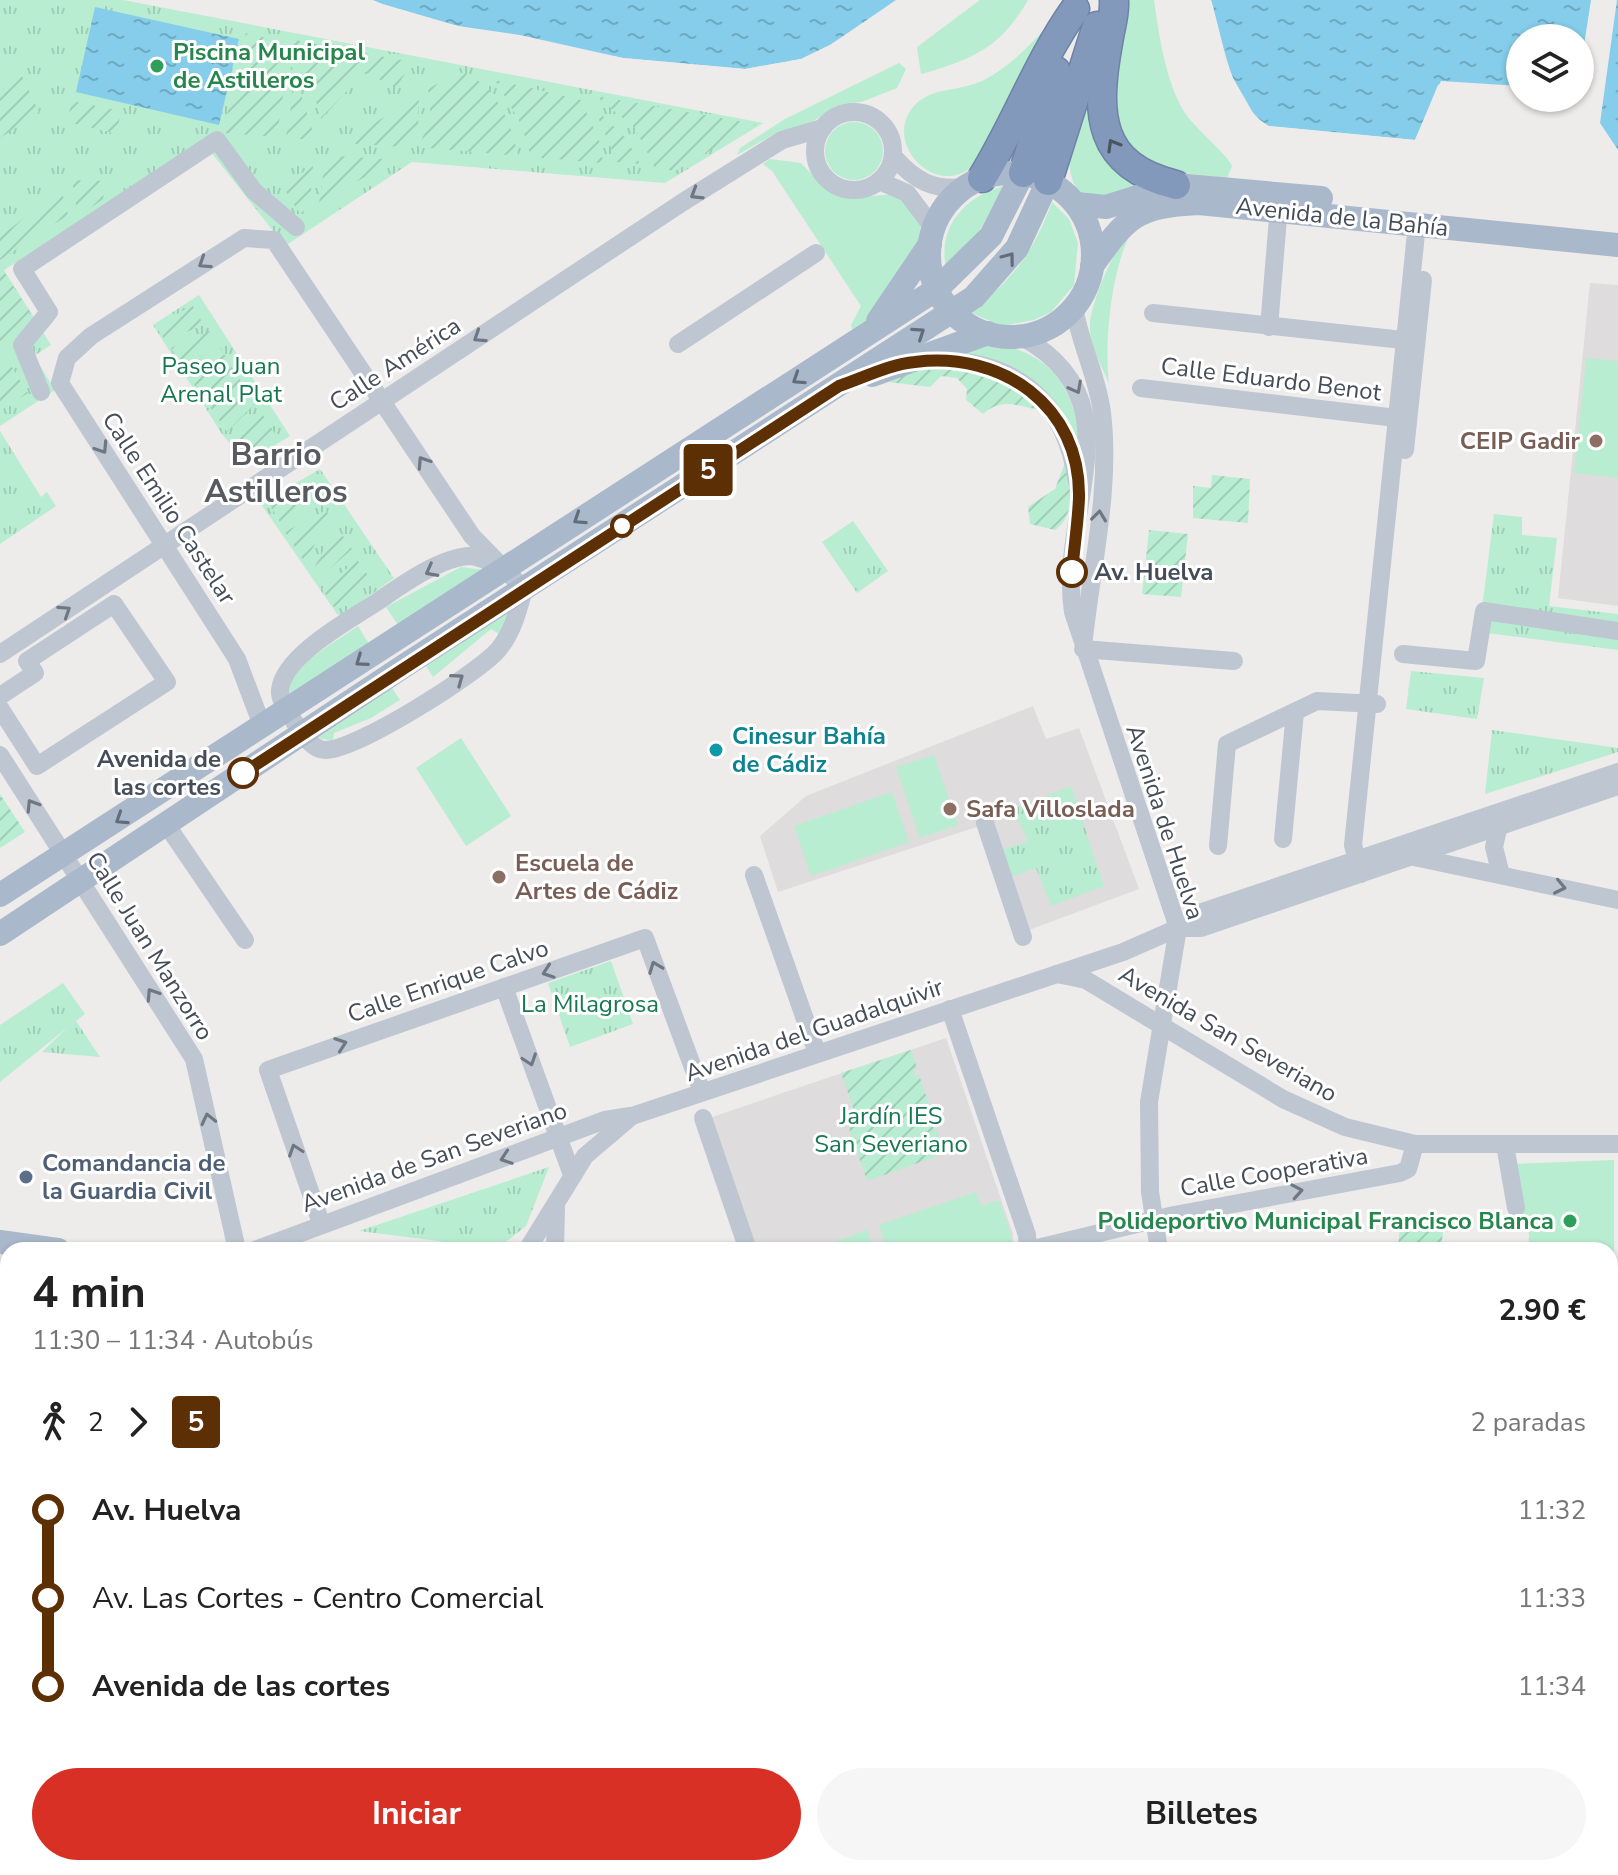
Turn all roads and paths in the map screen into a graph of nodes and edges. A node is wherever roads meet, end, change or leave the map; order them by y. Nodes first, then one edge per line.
1 (1105, 0) edge
2 (1114, 0) edge
3 (1076, 4) edge
4 (823, 128) junction
5 (893, 156) junction
6 (879, 181) junction
7 (974, 182) junction
8 (1053, 183) junction
9 (1176, 185) junction
10 (1278, 218) dead end
11 (1423, 225) junction
12 (296, 227) dead end
13 (1618, 229) edge
14 (932, 236) junction
15 (1618, 245) edge
16 (816, 253) dead end
17 (1092, 266) junction
18 (937, 289) junction
19 (1074, 307) junction
20 (952, 312) junction
21 (1153, 313) dead end
22 (1269, 327) junction
23 (988, 333) junction
24 (864, 336) junction
25 (1020, 336) junction
26 (1403, 340) junction
27 (678, 344) dead end
28 (911, 362) junction
29 (839, 386) junction
30 (1141, 388) dead end
31 (41, 392) dead end
32 (383, 401) junction
33 (1401, 419) junction
34 (1079, 496) junction
35 (164, 545) junction
36 (504, 568) junction
37 (524, 589) junction
38 (1618, 631) edge
39 (1083, 649) junction
40 (0, 654) edge
41 (1403, 654) dead end
42 (1234, 661) dead end
43 (0, 696) edge
44 (1373, 703) junction
45 (0, 708) edge
46 (1295, 712) junction
47 (277, 719) junction
48 (310, 741) junction
49 (0, 755) edge
50 (1618, 772) edge
51 (1618, 786) edge
52 (1500, 819) junction
53 (985, 823) dead end
54 (166, 824) junction
55 (1283, 839) dead end
56 (1218, 846) dead end
57 (64, 855) junction
58 (1412, 856) junction
59 (1359, 868) junction
60 (754, 875) dead end
61 (1501, 875) junction
62 (80, 881) junction
63 (0, 895) edge
64 (1618, 900) edge
65 (1178, 928) junction
66 (0, 934) edge
67 (1023, 937) dead end
68 (245, 940) dead end
69 (1054, 974) junction
70 (504, 987) junction
71 (950, 1009) junction
72 (1162, 1023) junction
73 (817, 1053) junction
74 (702, 1092) junction
75 (632, 1116) junction
76 (703, 1118) dead end
77 (556, 1138) junction
78 (1415, 1144) junction
79 (1618, 1144) edge
80 (1505, 1145) junction
81 (572, 1175) junction
82 (556, 1205) junction
83 (1516, 1208) dead end
84 (1153, 1222) junction
85 (321, 1223) junction
86 (235, 1242) edge
87 (275, 1242) edge
88 (532, 1242) edge
89 (555, 1242) edge
90 (745, 1242) edge
91 (1027, 1242) edge
92 (1064, 1242) edge
93 (1157, 1242) edge

1 - 8 highway
9 -> 2 highway
3 - 7 highway
3 - 8 highway
4 - 5 street
4 - 6 street
4 -> 32 street, Calle América
5 - 6 street
5 - 7 street
6 - 14 street
7 - 8 main road, Avenida de la Bahía
7 - 14 main road
8 - 9 main road, Avenida de la Bahía
8 - 17 main road
8 - 18 main road
20 -> 8 main road
9 - 13 main road, Avenida de la Bahía
10 - 22 street
11 - 15 main road, Avenida de la Bahía
11 - 17 main road, Avenida de la Bahía
11 - 26 street
11 - 33 street
12 - 31 street
14 - 18 main road
14 - 24 main road
16 - 27 street
17 - 19 main road, Avenida de la Bahía
18 - 20 main road
18 - 24 main road
19 - 25 main road
39 -> 19 street, Avenida de Huelva
20 - 23 main road
29 -> 20 main road
21 - 22 street
22 - 26 street
23 - 25 main road
23 - 28 main road
24 -> 36 main road
25 -> 34 street, Avenida de Huelva
26 - 33 street
28 - 29 main road
28 - 34 street
29 - 37 main road
30 - 33 street, Calle Eduardo Benot
32 - 35 street, Calle América
32 -> 35 street, Calle Emilio Castelar
36 -> 32 street
33 - 44 street
34 - 39 street, Avenida de Huelva
40 -> 35 street, Calle América
35 - 47 street, Calle Emilio Castelar
36 - 37 street
36 -> 47 main road
36 -> 47 street
37 - 48 main road
48 -> 37 street
38 - 41 street
39 - 42 street
39 - 65 street, Avenida de Huelva
43 - 45 street
44 - 46 street
44 - 59 street
46 - 55 street
46 - 56 street
47 - 48 street, Calle Emilio Castelar
47 -> 57 main road
48 - 54 main road
57 -> 49 street
50 - 52 street, Avenida del Guadalquivir
51 - 52 street, Avenida del Guadalquivir
52 - 58 street, Avenida del Guadalquivir
52 - 59 street, Avenida del Guadalquivir
52 - 61 street
53 - 67 street
54 - 62 main road
54 - 68 street
57 - 62 street, Calle Juan Manzorro
57 - 63 main road
58 - 59 street, Avenida del Guadalquivir
58 - 61 street
59 - 65 street, Avenida del Guadalquivir
60 - 73 street
61 -> 64 street
62 - 66 main road
86 -> 62 street, Calle Juan Manzorro
65 - 69 street, Avenida del Guadalquivir
65 - 72 street, Avenida de Huelva
69 - 71 street, Avenida del Guadalquivir
69 - 72 street, Avenida San Severiano
74 -> 70 street, Calle Enrique Calvo
70 -> 77 street
85 -> 70 street, Calle Enrique Calvo
71 - 73 street, Avenida del Guadalquivir
71 - 91 street
72 - 78 street, Avenida San Severiano
72 - 84 street, Avenida de Huelva
73 - 74 street, Avenida del Guadalquivir
74 - 75 street, Avenida del Guadalquivir
75 - 77 street, Avenida de San Severiano
75 - 81 street, Avenida del Guadalquivir
76 - 90 street
77 - 81 street
77 -> 85 street, Avenida de San Severiano
78 - 80 street, Avenida San Severiano
84 -> 78 street, Calle Cooperativa
79 - 80 street, Avenida San Severiano
80 - 83 street
81 - 82 street, Avenida del Guadalquivir
82 - 88 street, Avenida del Guadalquivir
82 - 89 street, Avenida del Guadalquivir
84 - 92 street, Calle Cooperativa
84 - 93 street, Avenida de Huelva
85 - 87 street, Avenida de San Severiano

